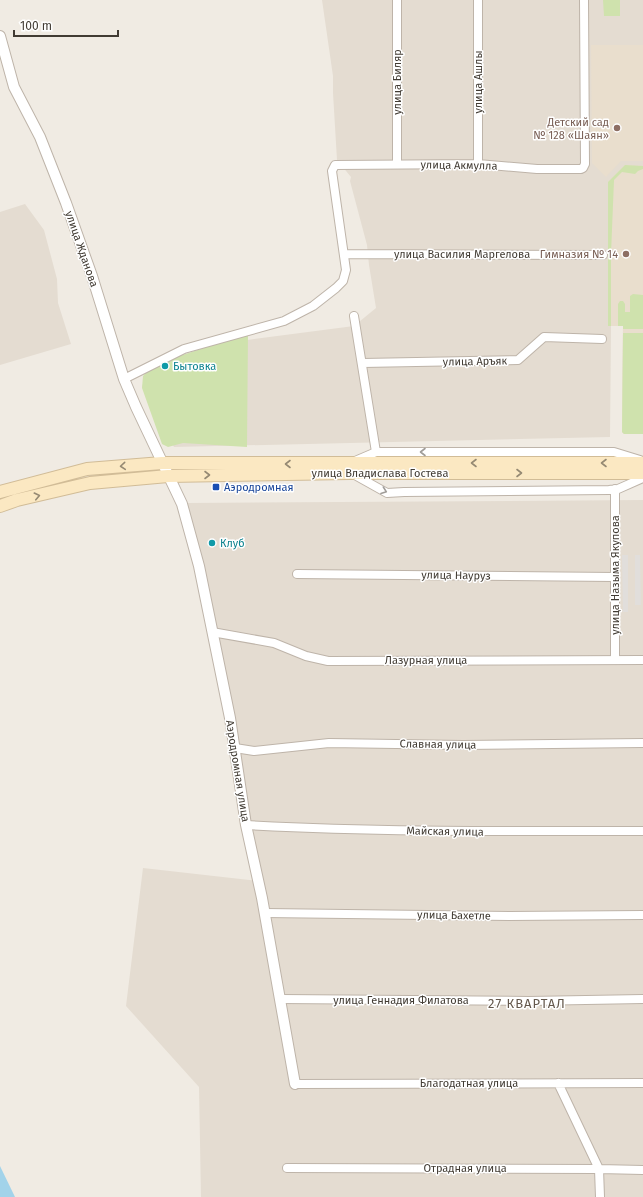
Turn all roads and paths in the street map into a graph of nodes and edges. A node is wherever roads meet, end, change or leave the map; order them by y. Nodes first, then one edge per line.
1 (397, 0) edge
2 (478, 0) edge
3 (584, 0) edge
4 (0, 36) edge
5 (397, 164) junction
6 (478, 164) junction
7 (345, 254) junction
8 (603, 255) dead end
9 (354, 316) dead end
10 (602, 339) dead end
11 (362, 363) junction
12 (124, 379) junction
13 (376, 452) junction
14 (643, 462) edge
15 (162, 463) junction
16 (349, 468) junction
17 (643, 473) edge
18 (168, 476) junction
19 (643, 478) edge
20 (615, 490) junction
21 (0, 492) edge
22 (0, 506) edge
23 (297, 574) dead end
24 (615, 577) junction
25 (212, 632) junction
26 (615, 660) junction
27 (643, 660) edge
28 (643, 743) edge
29 (235, 748) junction
30 (246, 825) junction
31 (643, 831) edge
32 (265, 913) junction
33 (643, 915) edge
34 (280, 999) junction
35 (643, 999) edge
36 (558, 1083) junction
37 (643, 1083) edge
38 (295, 1084) joint
39 (287, 1168) dead end
40 (599, 1169) junction
41 (643, 1170) edge
42 (600, 1197) edge

1 - 5 street, улица Биляр
2 - 6 street, улица Ашлы
3 - 6 street, улица Акмулла
4 - 12 street, улица Жданова
5 - 6 street, улица Акмулла
5 - 7 street, улица Акмулла
7 - 8 street, улица Василия Маргелова
7 - 12 street
9 - 11 street
10 - 11 street, улица Аръяк
11 - 13 street
12 - 15 street, улица Жданова
14 -> 13 street
13 - 16 street
14 -> 16 main road, улица Владислава Гостева
16 -> 15 main road, улица Владислава Гостева
15 - 18 street, Аэродромная улица
15 -> 21 main road, улица Владислава Гостева
16 -> 17 main road, улица Владислава Гостева
18 -> 16 main road, улица Владислава Гостева
16 -> 20 street
22 -> 18 main road, улица Владислава Гостева
18 - 25 street, Аэродромная улица
19 - 20 street
20 - 24 street, улица Назыма Якупова
23 - 24 street, улица Науруз
24 - 26 street, улица Назыма Якупова
25 - 26 street, Лазурная улица
25 - 29 street, Аэродромная улица
26 - 27 street, Лазурная улица
28 - 29 street, Славная улица
29 - 30 street, Аэродромная улица
30 - 31 street, Майская улица
30 - 32 street, Аэродромная улица
32 - 33 street, улица Бахетле
32 - 34 street, Аэродромная улица
34 - 35 street, улица Геннадия Филатова
34 - 38 street, Аэродромная улица
36 - 37 street, Благодатная улица
36 - 38 street, Благодатная улица
36 - 40 street
39 - 40 street, Отрадная улица
40 - 41 street, Отрадная улица
40 - 42 street

